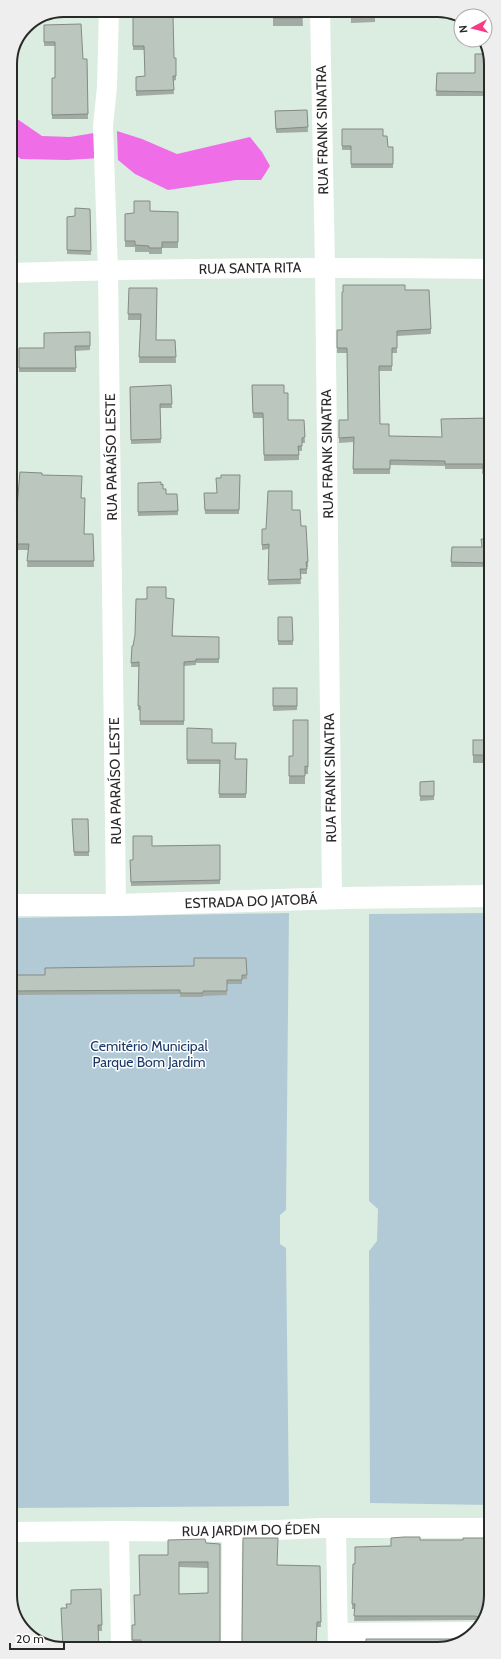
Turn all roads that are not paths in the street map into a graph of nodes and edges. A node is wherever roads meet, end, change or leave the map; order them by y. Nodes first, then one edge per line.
1 (109, 17) edge
2 (320, 17) edge
3 (325, 267) junction
4 (484, 269) edge
5 (108, 270) junction
6 (17, 273) edge
7 (484, 896) edge
8 (332, 898) junction
9 (17, 905) edge
10 (116, 905) junction
11 (484, 1528) edge
12 (336, 1529) junction
13 (118, 1531) junction
14 (17, 1532) edge
15 (232, 1532) junction
16 (465, 1633) edge
17 (339, 1640) edge
18 (121, 1642) edge
19 (231, 1642) edge

1 - 5 street, RUA PARAÍSO LESTE
2 - 3 street, RUA FRANK SINATRA
3 - 4 street, RUA SANTA RITA
3 - 5 street, RUA SANTA RITA
3 - 8 street, RUA FRANK SINATRA
5 - 6 street, RUA SANTA RITA
5 - 10 street, RUA PARAÍSO LESTE
7 - 8 street, ESTRADA DO JATOBÁ
8 - 10 street, ESTRADA DO JATOBÁ
9 - 10 street, ESTRADA DO JATOBÁ
11 - 12 street, RUA JARDIM DO ÉDEN
12 - 15 street, RUA JARDIM DO ÉDEN
12 - 17 street
13 - 14 street, RUA JARDIM DO ÉDEN
13 - 15 street, RUA JARDIM DO ÉDEN
13 - 18 street
15 - 19 street
16 - 17 street

